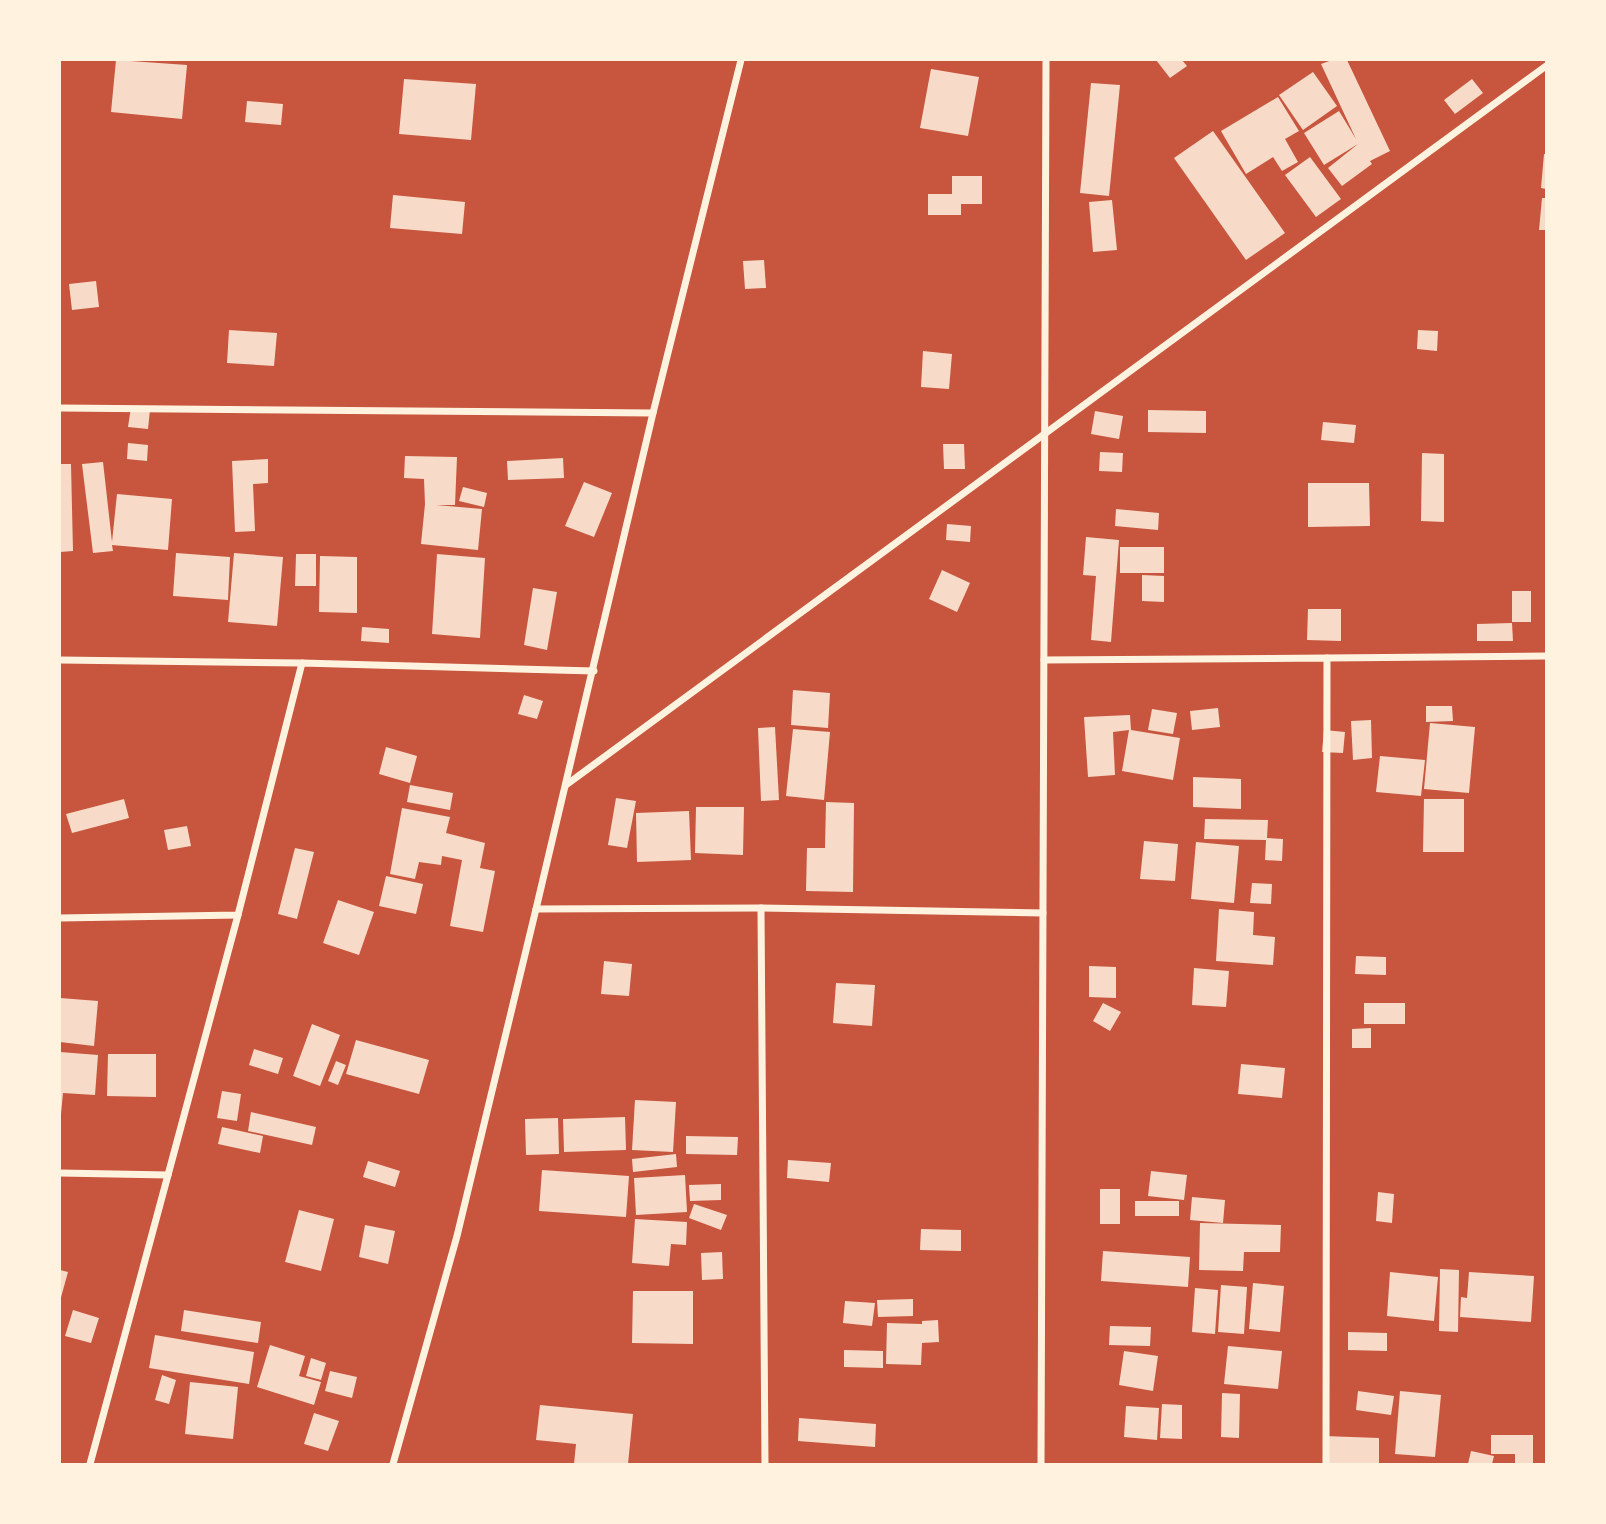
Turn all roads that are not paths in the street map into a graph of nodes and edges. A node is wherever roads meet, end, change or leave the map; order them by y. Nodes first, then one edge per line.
1 (741, 60) edge
2 (1046, 60) edge
3 (1546, 66) edge
4 (60, 408) edge
5 (653, 413) junction
6 (1045, 433) junction
7 (1546, 656) edge
8 (1327, 658) junction
9 (60, 660) edge
10 (1044, 660) junction
11 (302, 663) junction
12 (594, 671) junction
13 (566, 785) junction
14 (761, 908) junction
15 (536, 909) junction
16 (1043, 913) junction
17 (238, 915) junction
18 (60, 918) edge
19 (60, 1173) edge
20 (168, 1175) junction
21 (90, 1465) edge
22 (393, 1465) edge
23 (765, 1465) edge
24 (1041, 1465) edge
25 (1326, 1465) edge

1 - 5 street
2 - 6 street
3 - 6 street
4 - 5 street
5 - 12 street
6 - 10 street
6 - 13 street
7 - 8 street
8 - 10 street
8 - 25 street
9 - 11 street
10 - 16 street
11 - 12 street
11 - 17 street
12 - 13 street
13 - 15 street
14 - 15 street
14 - 16 street
14 - 23 street
15 - 22 street
16 - 24 street
17 - 18 street
17 - 20 street
19 - 20 street
20 - 21 street

